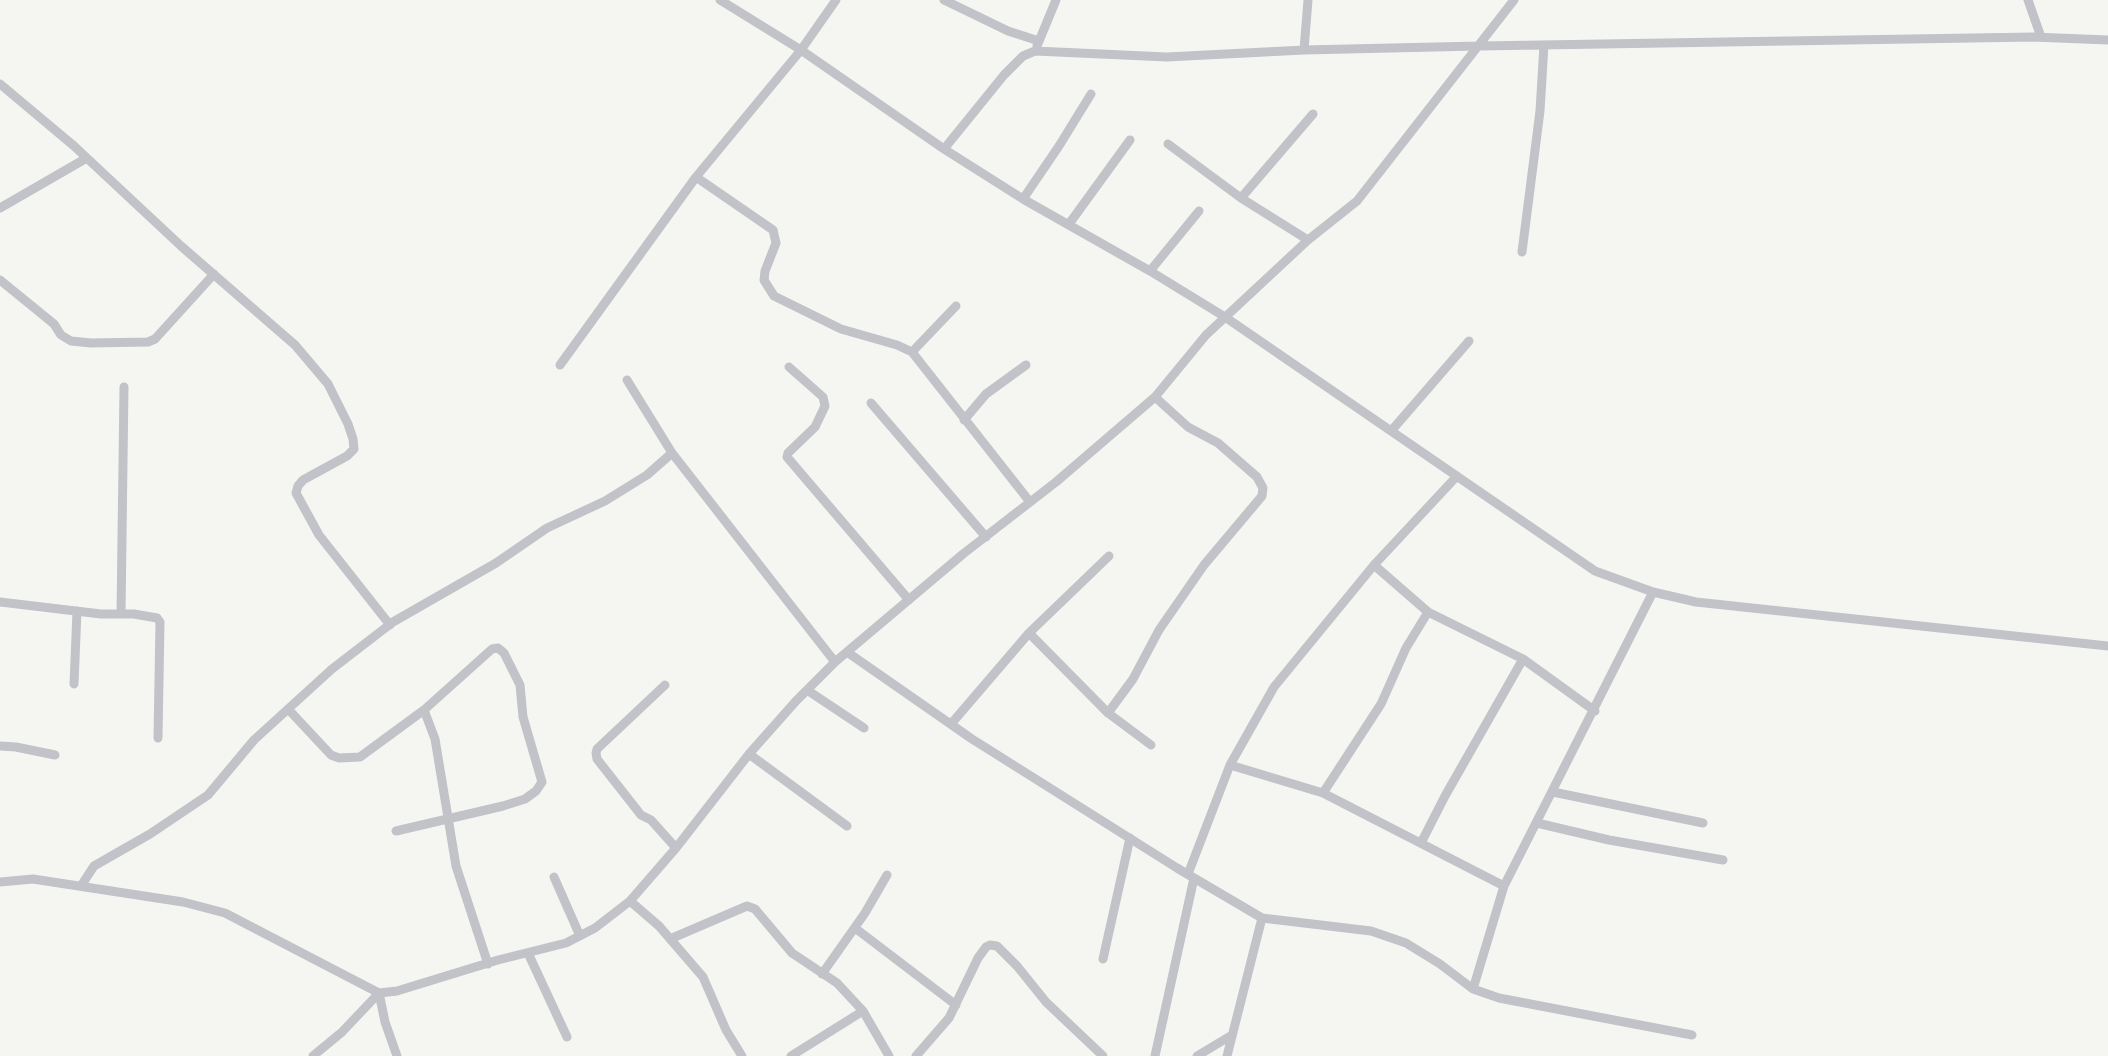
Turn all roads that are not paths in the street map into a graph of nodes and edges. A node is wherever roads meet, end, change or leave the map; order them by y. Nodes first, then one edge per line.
1 (720, 0) edge
2 (836, 0) edge
3 (944, 0) edge
4 (1056, 0) edge
5 (1308, 0) edge
6 (1514, 0) edge
7 (2028, 0) edge
8 (2041, 37) junction
9 (2108, 40) edge
10 (1039, 41) junction
11 (1544, 45) junction
12 (1480, 46) junction
13 (801, 50) junction
14 (1304, 50) junction
15 (1035, 51) junction
16 (0, 84) edge
17 (1091, 94) dead end
18 (1313, 114) dead end
19 (1130, 140) dead end
20 (1168, 144) dead end
21 (944, 149) junction
22 (85, 159) junction
23 (696, 177) junction
24 (1022, 198) junction
25 (1241, 198) junction
26 (0, 208) edge
27 (1199, 211) dead end
28 (1069, 224) junction
29 (1308, 240) junction
30 (1522, 252) dead end
31 (1150, 271) junction
32 (214, 274) junction
33 (0, 280) edge
34 (956, 306) dead end
35 (1225, 317) junction
36 (1469, 341) dead end
37 (912, 352) junction
38 (560, 365) dead end
39 (1026, 365) dead end
40 (789, 367) dead end
41 (627, 380) dead end
42 (124, 386) dead end
43 (1155, 397) junction
44 (871, 403) dead end
45 (964, 420) junction
46 (1392, 430) junction
47 (672, 453) junction
48 (1457, 476) junction
49 (1030, 502) junction
50 (986, 537) junction
51 (1109, 556) dead end
52 (1374, 565) junction
53 (1654, 592) junction
54 (909, 600) junction
55 (0, 602) edge
56 (77, 611) junction
57 (1428, 612) junction
58 (121, 614) junction
59 (390, 625) junction
60 (1029, 633) junction
61 (2108, 646) edge
62 (846, 652) junction
63 (1524, 659) junction
64 (835, 662) junction
65 (74, 684) dead end
66 (665, 685) dead end
67 (806, 690) junction
68 (288, 709) junction
69 (424, 710) junction
70 (1595, 710) junction
71 (1108, 713) junction
72 (951, 724) junction
73 (864, 728) dead end
74 (158, 738) dead end
75 (1151, 745) dead end
76 (0, 746) edge
77 (749, 754) junction
78 (55, 755) dead end
79 (1230, 765) junction
80 (1553, 792) junction
81 (1323, 793) junction
82 (448, 819) junction
83 (1537, 823) junction
84 (1703, 823) dead end
85 (847, 826) dead end
86 (396, 832) dead end
87 (1130, 838) junction
88 (1420, 843) junction
89 (676, 848) junction
90 (1723, 860) dead end
91 (886, 875) dead end
92 (1191, 876) junction
93 (554, 878) dead end
94 (0, 882) edge
95 (80, 886) junction
96 (1504, 886) junction
97 (630, 901) junction
98 (1262, 918) junction
99 (855, 928) junction
100 (580, 936) junction
101 (670, 939) junction
102 (528, 953) junction
103 (1103, 959) dead end
104 (488, 964) junction
105 (822, 974) junction
106 (1473, 989) junction
107 (379, 993) junction
108 (956, 1005) junction
109 (864, 1011) junction
110 (1232, 1035) junction
111 (1692, 1035) dead end
112 (567, 1037) dead end
113 (313, 1056) edge
114 (397, 1056) edge
115 (742, 1056) edge
116 (791, 1056) edge
117 (889, 1056) edge
118 (916, 1056) edge
119 (1103, 1056) edge
120 (1155, 1056) edge
121 (1197, 1056) edge
122 (1227, 1056) edge

1 - 13 street
2 - 13 street
3 - 10 street
4 - 10 street
5 - 14 street
6 - 12 street
7 - 8 street
8 - 9 street
8 - 11 street
10 - 15 street
11 - 12 street
11 - 30 street
12 - 14 street
12 - 29 street
13 - 21 street
13 - 23 street
14 - 15 street
15 - 21 street
16 - 22 street
17 - 24 street
18 - 25 street
19 - 28 street
20 - 25 street
21 - 24 street
22 - 26 street
22 - 32 street
23 - 37 street
23 - 38 street
24 - 28 street
25 - 29 street
27 - 31 street
28 - 31 street
29 - 35 street
31 - 35 street
32 - 33 street
32 - 59 street
34 - 37 street
35 - 43 street
35 - 46 street
36 - 46 street
37 - 45 street
39 - 45 street
40 - 54 street
41 - 47 street
42 - 58 street
43 - 49 street
43 - 71 street
44 - 50 street
45 - 49 street
46 - 48 street
47 - 59 street
47 - 64 street
48 - 52 street
48 - 53 street
49 - 50 street
50 - 54 street
51 - 60 street
52 - 57 street
52 - 79 street
53 - 61 street
53 - 70 street
54 - 62 street
55 - 56 street
56 - 58 street
56 - 65 street
57 - 63 street
57 - 81 street
58 - 74 street
59 - 68 street
60 - 71 street
60 - 72 street
62 - 64 street
62 - 72 street
63 - 70 street
63 - 88 street
64 - 67 street
66 - 89 street
67 - 73 street
67 - 77 street
68 - 69 street
68 - 95 street
69 - 82 street
69 - 82 street
70 - 80 street
71 - 75 street
72 - 87 street
76 - 78 street
77 - 85 street
77 - 89 street
79 - 81 street
79 - 92 street
80 - 83 street
80 - 84 street
81 - 88 street
82 - 86 street
82 - 104 street
83 - 90 street
83 - 96 street
87 - 92 street
87 - 103 street
88 - 96 street
89 - 97 street
91 - 99 street
92 - 98 street
92 - 120 street
93 - 100 street
94 - 95 street
95 - 107 street
96 - 106 street
97 - 100 street
97 - 101 street
98 - 106 street
98 - 110 street
99 - 105 street
99 - 108 street
100 - 102 street
101 - 105 street
101 - 115 street
102 - 104 street
102 - 112 street
104 - 107 street
105 - 109 street
106 - 111 street
107 - 113 street
107 - 114 street
108 - 118 street
108 - 119 street
109 - 116 street
109 - 117 street
110 - 121 street
110 - 122 street

